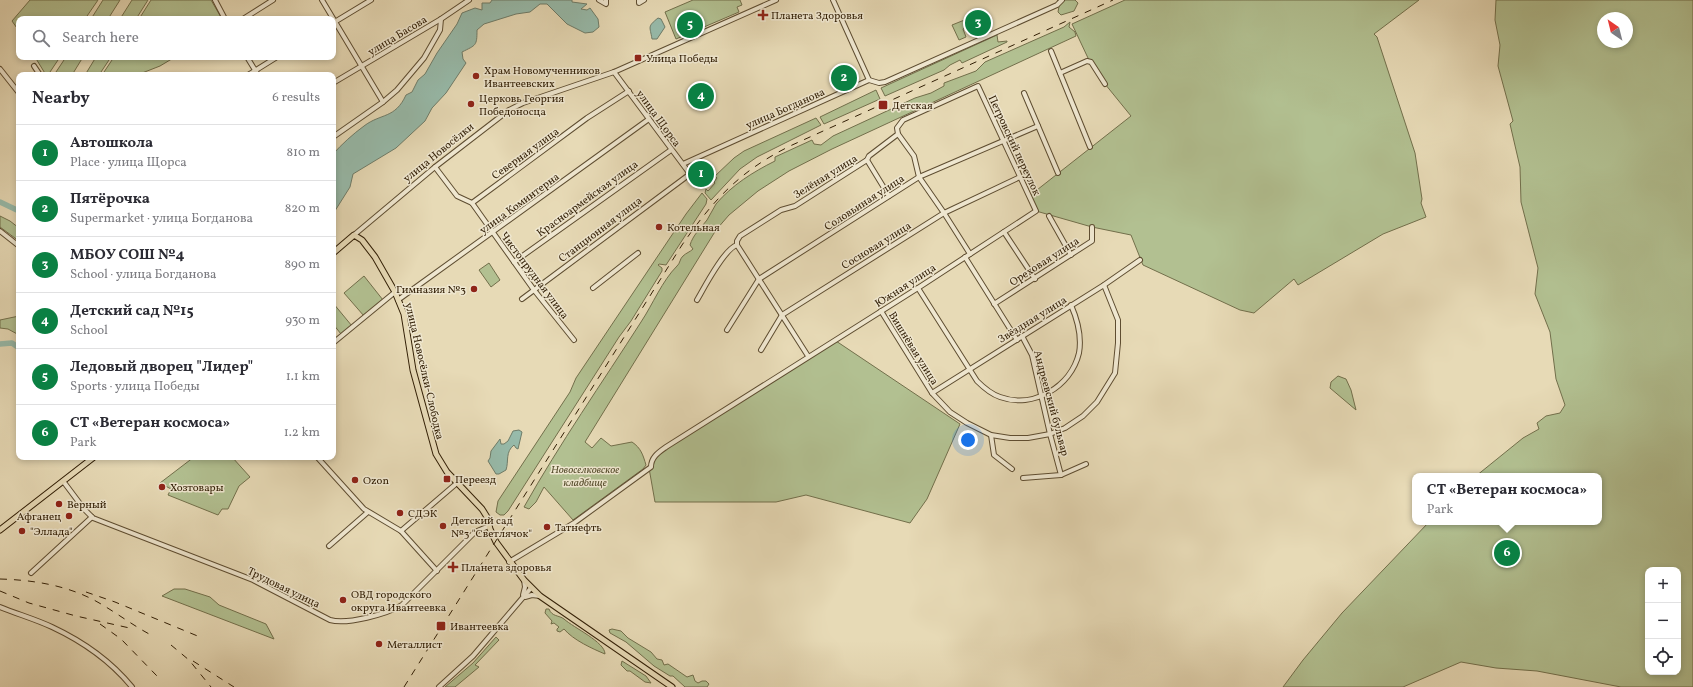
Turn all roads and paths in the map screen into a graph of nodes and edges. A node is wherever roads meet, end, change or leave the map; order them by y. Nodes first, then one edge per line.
1 (215, 0) edge
2 (273, 0) edge
3 (322, 0) edge
4 (371, 0) edge
5 (469, 0) edge
6 (599, 0) edge
7 (606, 0) edge
8 (644, 0) edge
9 (776, 0) edge
10 (833, 0) edge
11 (1062, 0) edge
12 (639, 2) edge
13 (223, 16) edge
14 (248, 16) edge
15 (330, 16) edge
16 (441, 19) junction
17 (336, 22) edge
18 (336, 26) edge
19 (1051, 51) dead end
20 (249, 60) edge
21 (272, 60) edge
22 (34, 66) dead end
23 (362, 66) junction
24 (0, 69) edge
25 (255, 70) junction
26 (38, 72) edge
27 (252, 72) edge
28 (614, 72) junction
29 (1060, 73) junction
30 (869, 80) junction
31 (336, 81) edge
32 (1105, 84) dead end
33 (978, 86) joint
34 (16, 89) edge
35 (629, 92) junction
36 (1024, 93) dead end
37 (383, 102) junction
38 (649, 119) junction
39 (1038, 126) junction
40 (898, 134) junction
41 (336, 135) edge
42 (1003, 140) junction
43 (1090, 147) dead end
44 (671, 150) junction
45 (867, 160) junction
46 (683, 164) junction
47 (435, 168) junction
48 (1058, 173) dead end
49 (690, 174) joint
50 (919, 177) junction
51 (1020, 177) junction
52 (889, 196) junction
53 (472, 203) junction
54 (1036, 211) joint
55 (944, 213) junction
56 (1049, 216) dead end
57 (1092, 227) dead end
58 (0, 232) edge
59 (1004, 232) junction
60 (493, 233) junction
61 (354, 235) junction
62 (16, 244) edge
63 (737, 245) junction
64 (336, 250) edge
65 (638, 253) dead end
66 (970, 254) junction
67 (1070, 255) junction
68 (965, 257) junction
69 (1140, 260) dead end
70 (514, 262) junction
71 (759, 279) junction
72 (1035, 279) junction
73 (1104, 285) junction
74 (593, 288) dead end
75 (918, 288) junction
76 (534, 290) junction
77 (394, 292) junction
78 (522, 299) dead end
79 (398, 300) junction
80 (697, 300) dead end
81 (994, 304) junction
82 (1071, 305) junction
83 (881, 311) junction
84 (782, 315) junction
85 (727, 330) dead end
86 (1022, 336) junction
87 (336, 340) edge
88 (574, 340) dead end
89 (1017, 340) junction
90 (761, 350) dead end
91 (808, 356) junction
92 (969, 369) junction
93 (932, 393) junction
94 (1041, 396) junction
95 (1050, 434) junction
96 (991, 435) junction
97 (90, 460) edge
98 (320, 460) edge
99 (1086, 464) dead end
100 (1012, 469) dead end
101 (1061, 475) junction
102 (1023, 478) dead end
103 (63, 481) junction
104 (457, 483) junction
105 (368, 512) junction
106 (92, 517) junction
107 (489, 526) junction
108 (0, 530) edge
109 (401, 531) junction
110 (329, 546) dead end
111 (509, 562) junction
112 (437, 572) junction
113 (31, 573) dead end
114 (524, 580) junction
115 (531, 588) junction
116 (540, 596) junction
117 (521, 599) junction
118 (0, 607) edge
119 (132, 687) edge
120 (439, 687) edge
121 (672, 687) edge

1 - 13 street
2 - 14 street
3 - 15 street
4 - 17 street
5 - 16 street, улица Басова
6 - 7 street
8 - 12 street
9 - 28 street
10 - 30 street
11 - 30 street, улица Богданова
16 - 23 street, улица Басова
16 - 37 street
18 - 23 street
19 - 29 street
20 - 25 street
21 - 25 street
22 - 26 street
23 - 31 street, улица Басова
23 - 37 street
24 - 34 street
25 - 27 street
28 - 35 street, улица Щорса
28 - 47 street, улица Новосёлки
29 - 32 street
29 - 43 street
30 - 46 street, улица Богданова
33 - 40 street, Зелёная улица
33 - 42 street, Петровский переулок
35 - 38 street, улица Щорса
35 - 53 street, Северная улица
36 - 39 street
37 - 41 street
38 - 44 street, улица Щорса
38 - 60 street, улица Коминтерна
39 - 42 street, Соловьиная улица
39 - 48 street
40 - 45 street, Зелёная улица
40 - 50 street
42 - 50 street, Соловьиная улица
42 - 51 street, Петровский переулок
44 - 46 street, улица Щорса
44 - 70 street, Красноармейская улица
45 - 52 street
45 - 63 street, Зелёная улица
46 - 49 street, улица Щорса
47 - 53 street, Чистопрудная улица
47 - 61 street, улица Новосёлки
49 - 76 street, Станционная улица
50 - 52 street, Соловьиная улица
50 - 55 street
51 - 54 street, Петровский переулок
51 - 55 street, Сосновая улица
52 - 71 street, Соловьиная улица
53 - 60 street, Чистопрудная улица
54 - 59 street, Южная улица
55 - 66 street
55 - 84 street, Сосновая улица
56 - 67 street
57 - 67 street, Ореховая улица
58 - 62 street
59 - 66 street, Южная улица
59 - 72 street
60 - 70 street, Чистопрудная улица
60 - 79 street, улица Коминтерна
61 - 64 main road, улица Новосёлки
61 - 77 main road, улица Новосёлки-Слободка
63 - 71 street
63 - 80 street, Зелёная улица
65 - 74 street
66 - 68 street, Южная улица
67 - 72 street, Ореховая улица
68 - 75 street, Южная улица
68 - 81 street
69 - 73 street, Звёздная улица
70 - 76 street, Чистопрудная улица
71 - 84 street
71 - 85 street, Соловьиная улица
72 - 81 street, Ореховая улица
73 - 82 street, Звёздная улица
73 - 95 street, Вишнёвая улица
75 - 83 street, Южная улица
75 - 92 street
76 - 78 street, Станционная улица
76 - 88 street, Чистопрудная улица
77 - 79 main road, улица Новосёлки-Слободка
77 - 87 street
79 - 104 main road, улица Новосёлки-Слободка
81 - 89 street
82 - 86 street, Звёздная улица
82 - 94 street
83 - 91 street, Южная улица
83 - 93 street, Вишнёвая улица
84 - 90 street, Сосновая улица
84 - 91 street
86 - 89 street, Звёздная улица
86 - 94 street, Андреевский бульвар
89 - 92 street, Звёздная улица
91 - 111 street, Южная улица
92 - 93 street, Звёздная улица
92 - 94 street
93 - 96 street, Вишнёвая улица
94 - 95 street, Андреевский бульвар
95 - 96 street, Вишнёвая улица
95 - 101 street, Андреевский бульвар
96 - 100 street
97 - 103 main road
98 - 105 street
99 - 101 street
101 - 102 street
103 - 106 street, Трудовая улица
103 - 108 main road
104 - 107 main road, улица Новосёлки-Слободка
104 - 109 street
105 - 109 street
105 - 110 street
106 - 112 street, Трудовая улица
106 - 113 street
107 - 111 main road, улица Новосёлки-Слободка
107 - 112 street, Трудовая улица
109 - 112 street
111 - 114 main road, улица Новосёлки-Слободка
114 - 115 main road, улица Новосёлки-Слободка
114 - 117 street
115 - 116 main road, улица Новосёлки-Слободка
115 - 117 street
116 - 117 street
116 - 121 main road, улица Новосёлки-Слободка
117 - 120 street
118 - 119 street

